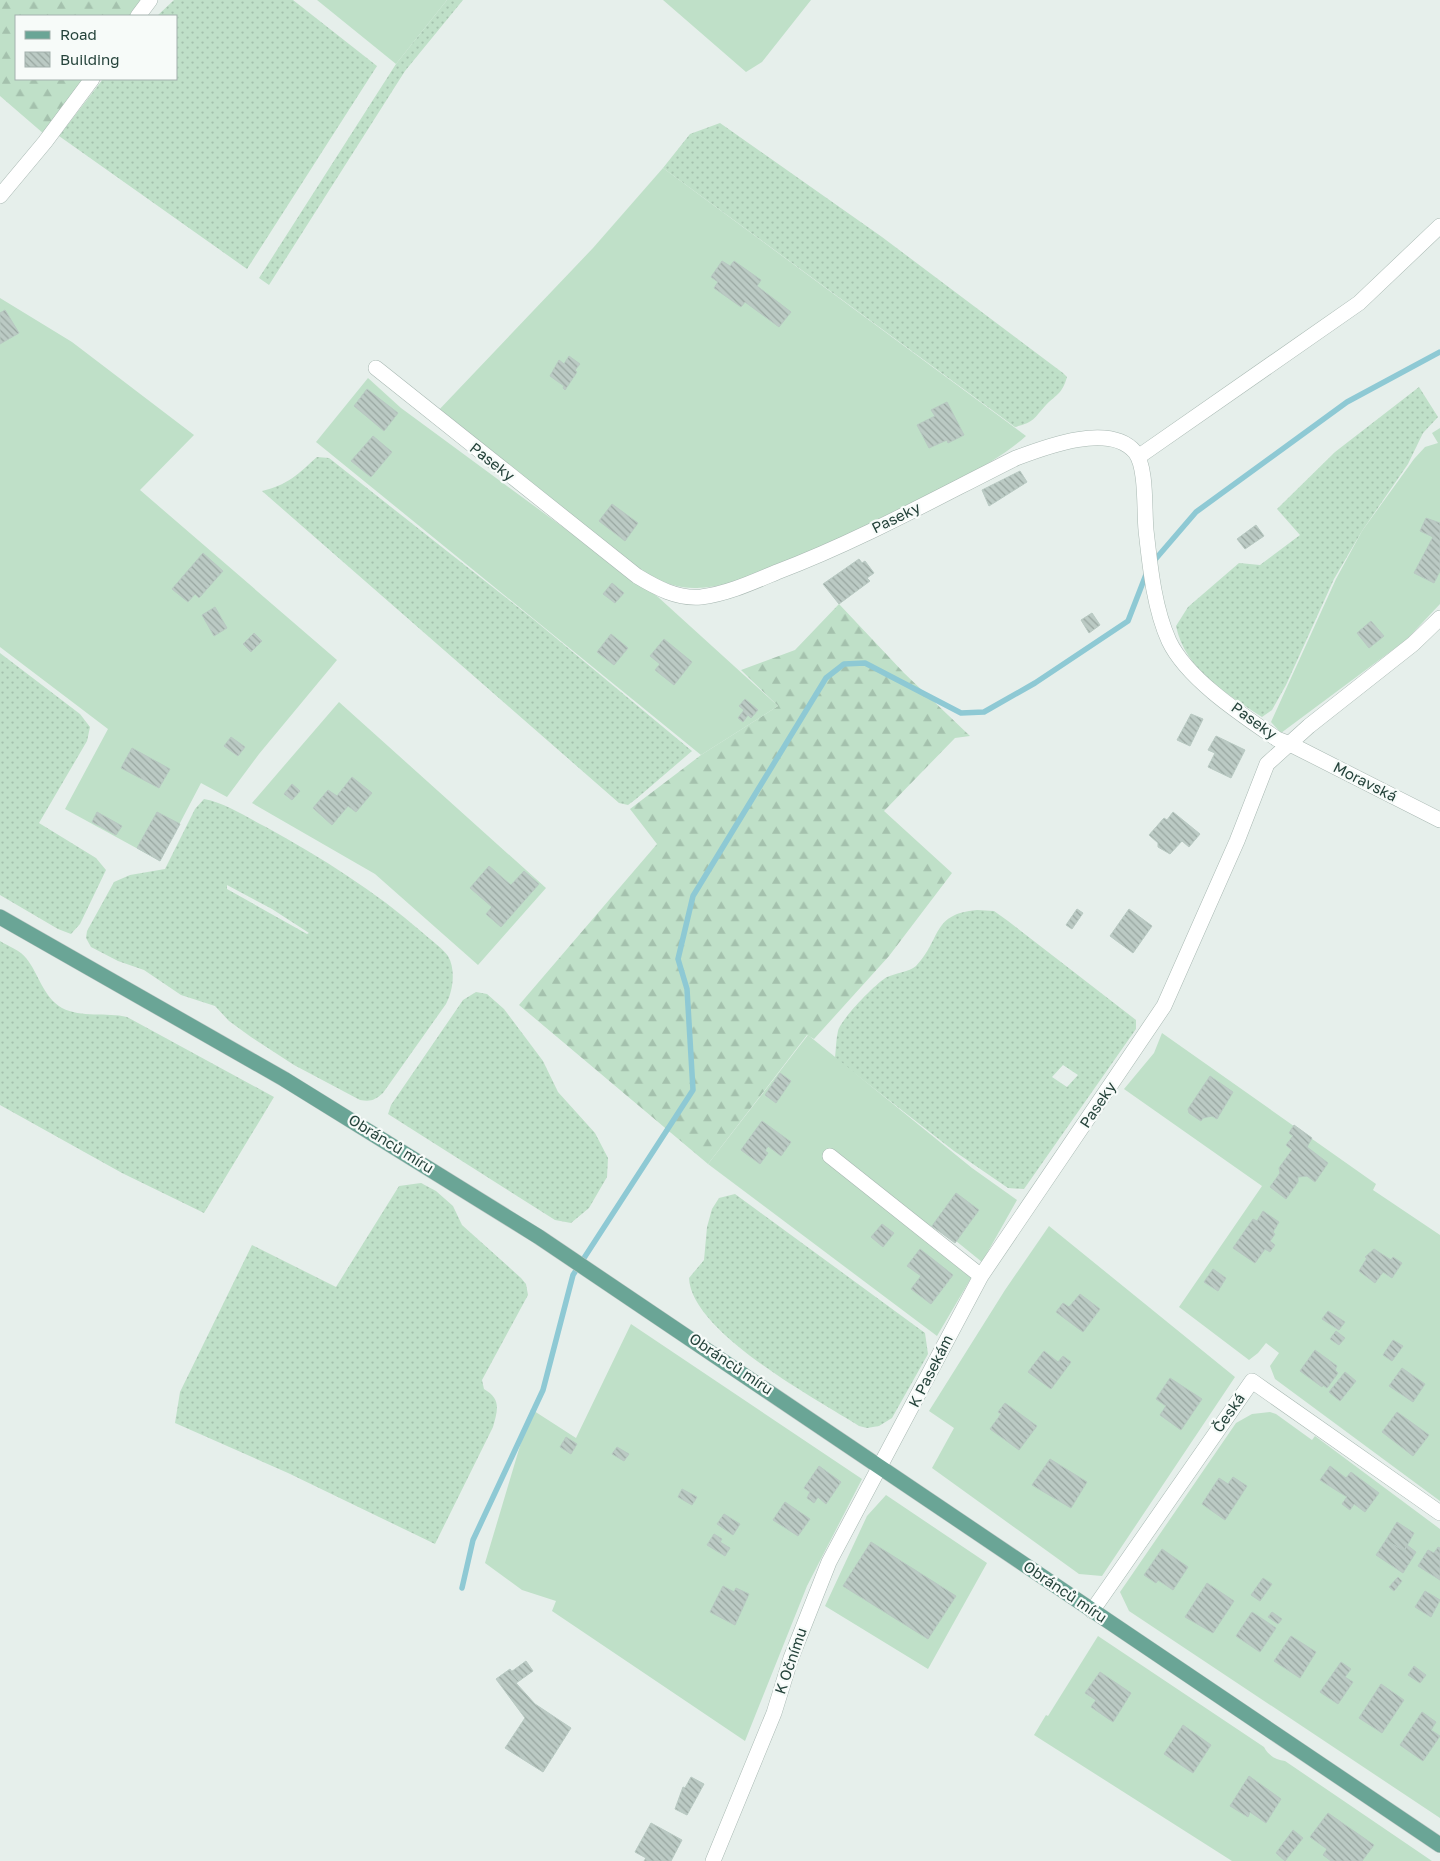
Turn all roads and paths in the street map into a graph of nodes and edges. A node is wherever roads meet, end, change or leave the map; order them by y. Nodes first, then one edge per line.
1 (150, 0) edge
2 (139, 15) edge
3 (91, 80) edge
4 (0, 196) edge
5 (1440, 226) edge
6 (376, 368) dead end
7 (1138, 457) junction
8 (1440, 618) edge
9 (1290, 744) junction
10 (1440, 820) edge
11 (0, 917) edge
12 (830, 1156) dead end
13 (1034, 1199) joint
14 (981, 1276) junction
15 (879, 1465) junction
16 (1440, 1513) edge
17 (1092, 1611) junction
18 (1440, 1845) edge
19 (713, 1861) edge

1 - 2 street
3 - 4 street
5 - 7 street
6 - 7 street, Paseky
7 - 9 street, Paseky
8 - 9 street, Paseky
9 - 10 street, Moravská
9 - 13 street, Paseky
11 - 15 main road, Obránců míru
12 - 14 street
13 - 14 street, K Pasekám
14 - 15 street, K Pasekám
15 - 17 main road, Obránců míru
15 - 19 street, K Očnímu
16 - 17 street, Česká
17 - 18 main road, Obránců míru

